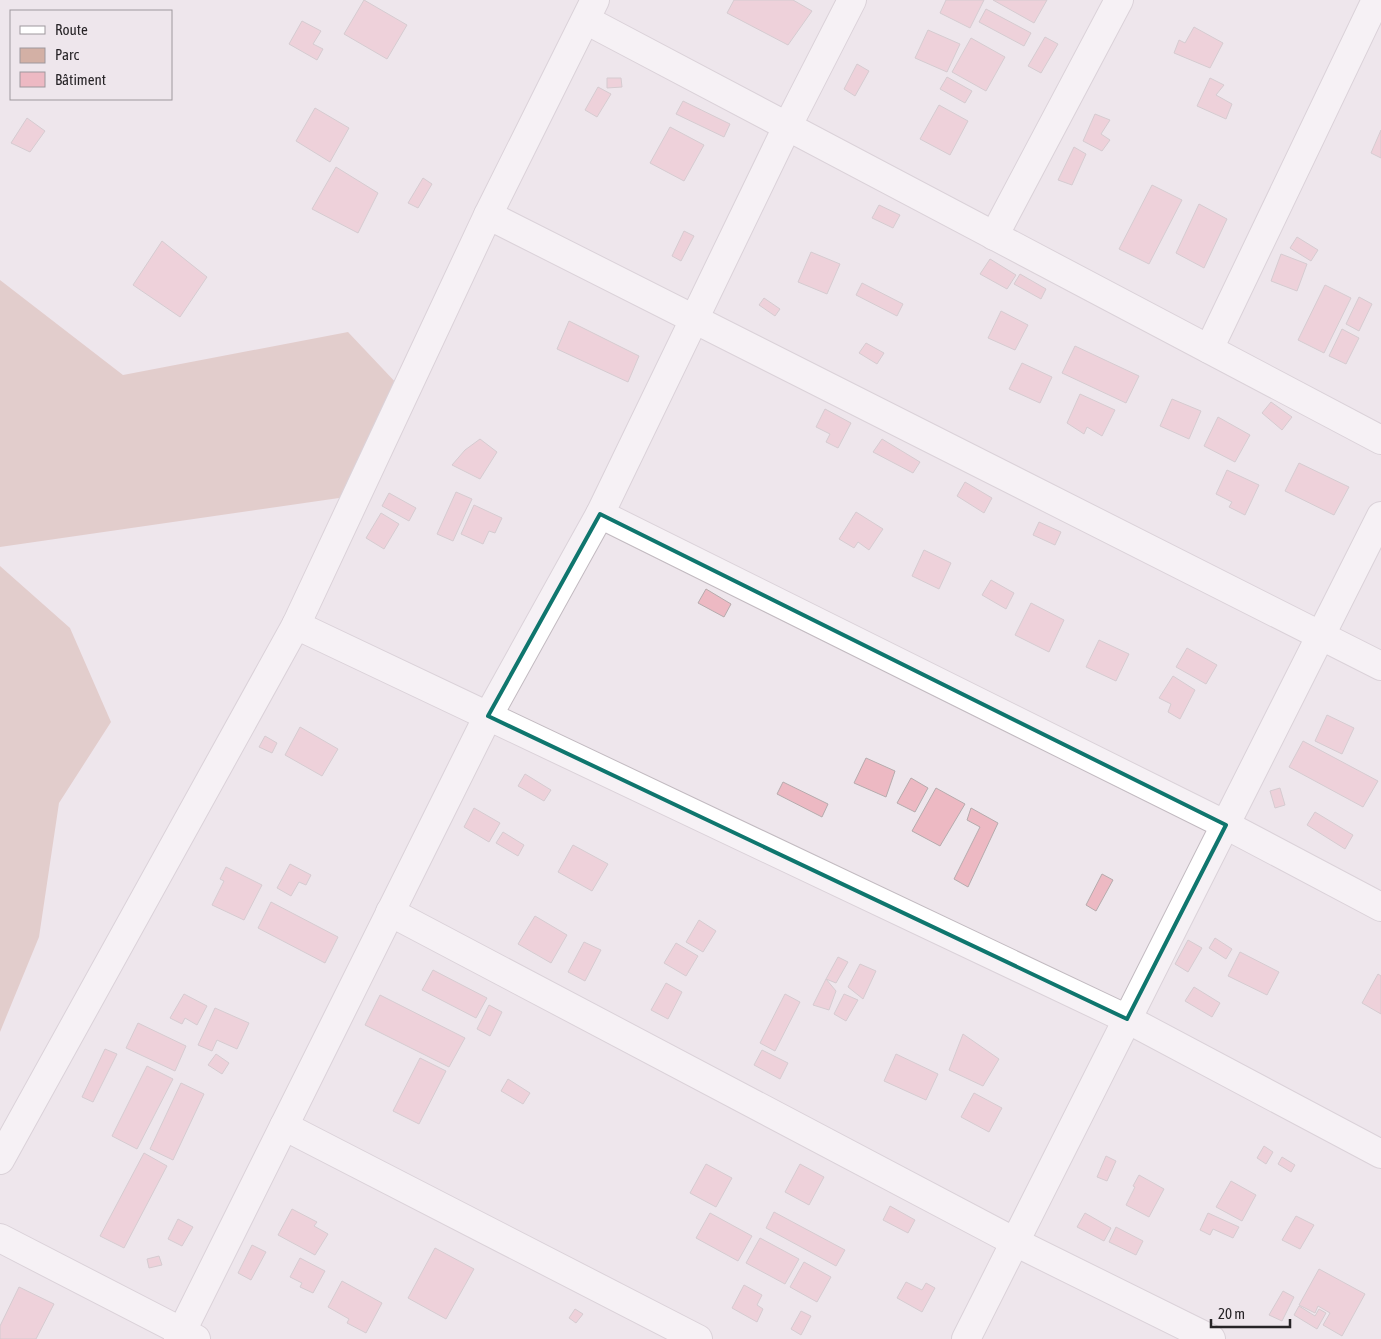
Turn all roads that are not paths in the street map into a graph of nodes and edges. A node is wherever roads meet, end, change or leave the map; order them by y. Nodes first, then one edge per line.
1 (852, 0) edge
2 (1119, 0) edge
3 (1376, 0) edge
4 (590, 10) edge
5 (787, 127) junction
6 (488, 215) junction
7 (994, 236) junction
8 (694, 319) junction
9 (1209, 350) junction
10 (1381, 440) edge
11 (600, 514) junction
12 (1381, 516) edge
13 (296, 625) junction
14 (1321, 636) junction
15 (1381, 666) edge
16 (488, 716) junction
17 (1226, 825) junction
18 (1381, 907) edge
19 (390, 912) junction
20 (1127, 1020) junction
21 (284, 1126) junction
22 (1381, 1154) edge
23 (0, 1160) edge
24 (0, 1238) edge
25 (1015, 1242) junction
26 (185, 1337) edge
27 (698, 1339) edge
28 (966, 1339) edge
29 (1212, 1339) edge

1 - 5 street
2 - 7 street
3 - 9 street
4 - 5 street
4 - 6 street
5 - 7 street
5 - 8 street
6 - 8 street
6 - 13 street
7 - 9 street
8 - 11 street
8 - 14 street
9 - 10 street
11 - 16 street
11 - 17 street
12 - 14 street
13 - 16 street
13 - 23 street
14 - 15 street
14 - 17 street
16 - 19 street
16 - 20 street
17 - 18 street
17 - 20 street
19 - 21 street
19 - 25 street
20 - 22 street
20 - 25 street
21 - 26 street
21 - 27 street
24 - 26 street
25 - 28 street
25 - 29 street

